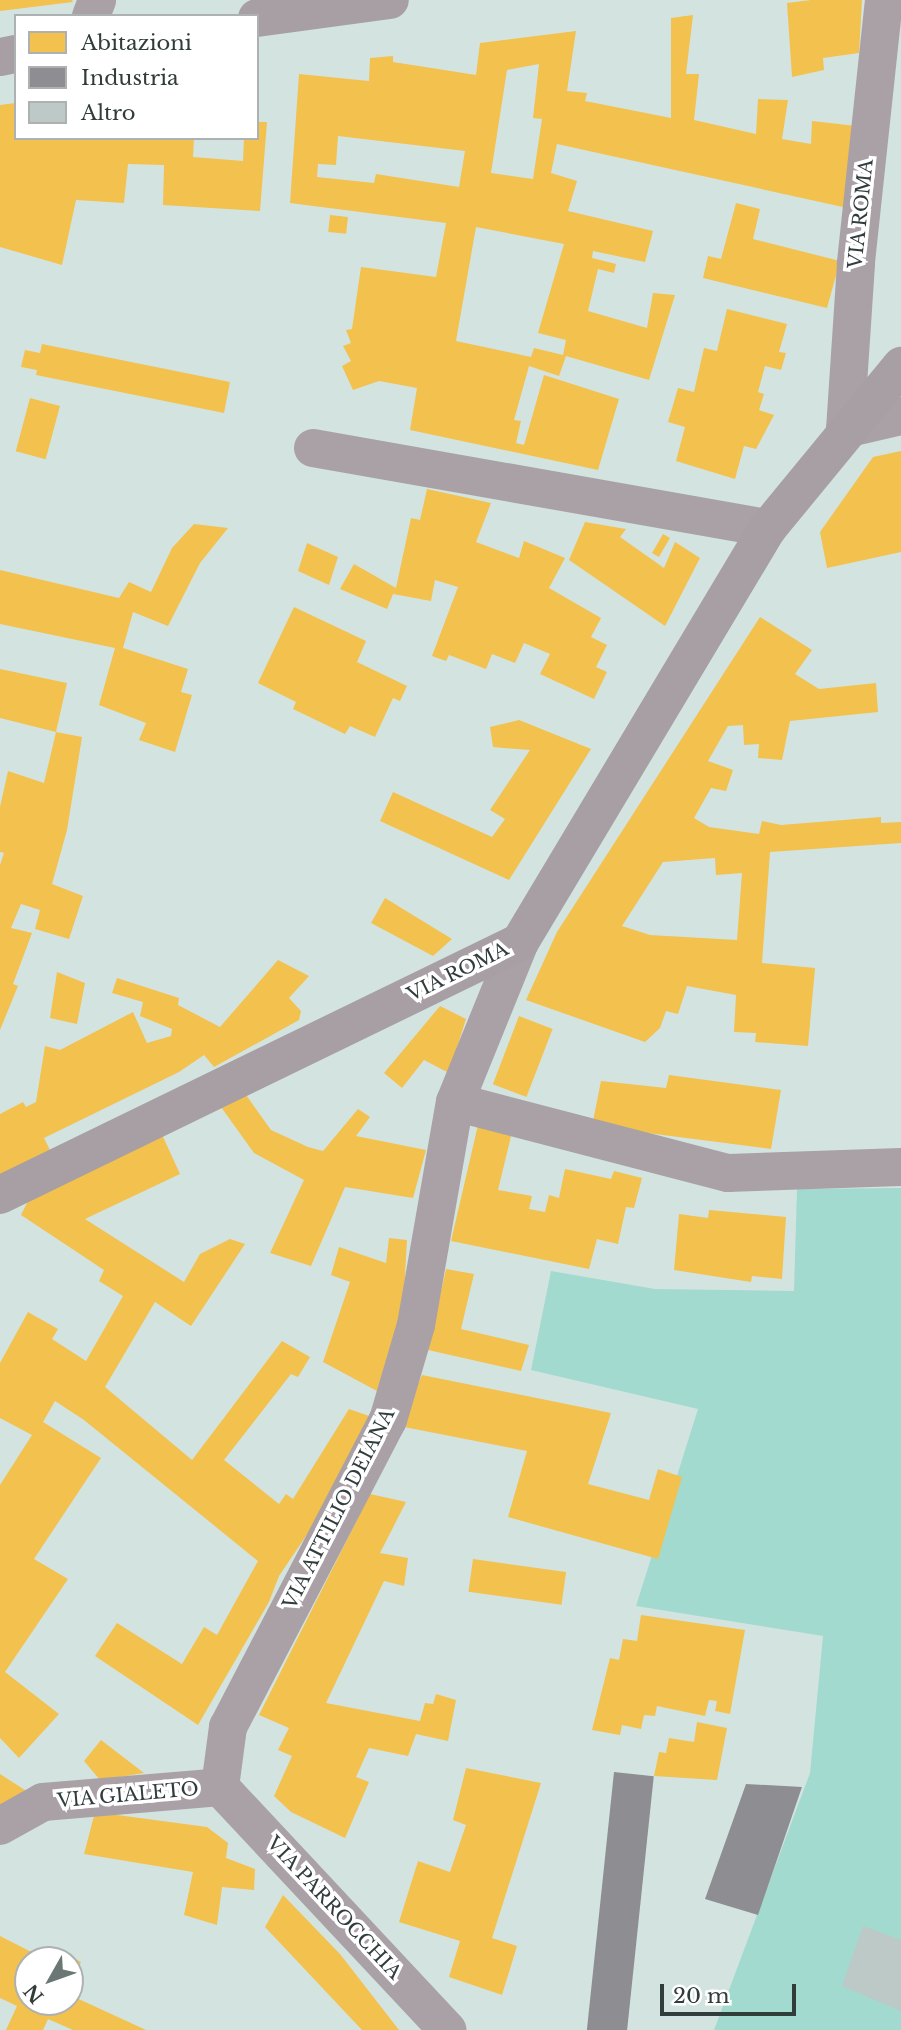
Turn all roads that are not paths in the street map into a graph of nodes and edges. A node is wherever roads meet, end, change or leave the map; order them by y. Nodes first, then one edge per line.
1 (390, 0) edge
2 (884, 0) edge
3 (259, 18) edge
4 (901, 366) edge
5 (901, 416) edge
6 (845, 429) junction
7 (313, 448) dead end
8 (768, 528) junction
9 (520, 943) junction
10 (455, 1102) junction
11 (901, 1167) edge
12 (0, 1195) edge
13 (220, 1787) junction
14 (0, 1826) edge
15 (447, 2030) edge

1 - 3 street
2 - 6 street, VIA ROMA
4 - 6 street, VIA ROMA
5 - 6 street
6 - 8 street, VIA ROMA
7 - 8 street
8 - 9 street, VIA ROMA
9 - 10 street, VIA ATTILIO DEIANA
9 - 12 street, VIA ROMA
10 - 11 street
10 - 13 street, VIA ATTILIO DEIANA
13 - 14 street, VIA GIALETO
13 - 15 street, VIA PARROCCHIA

